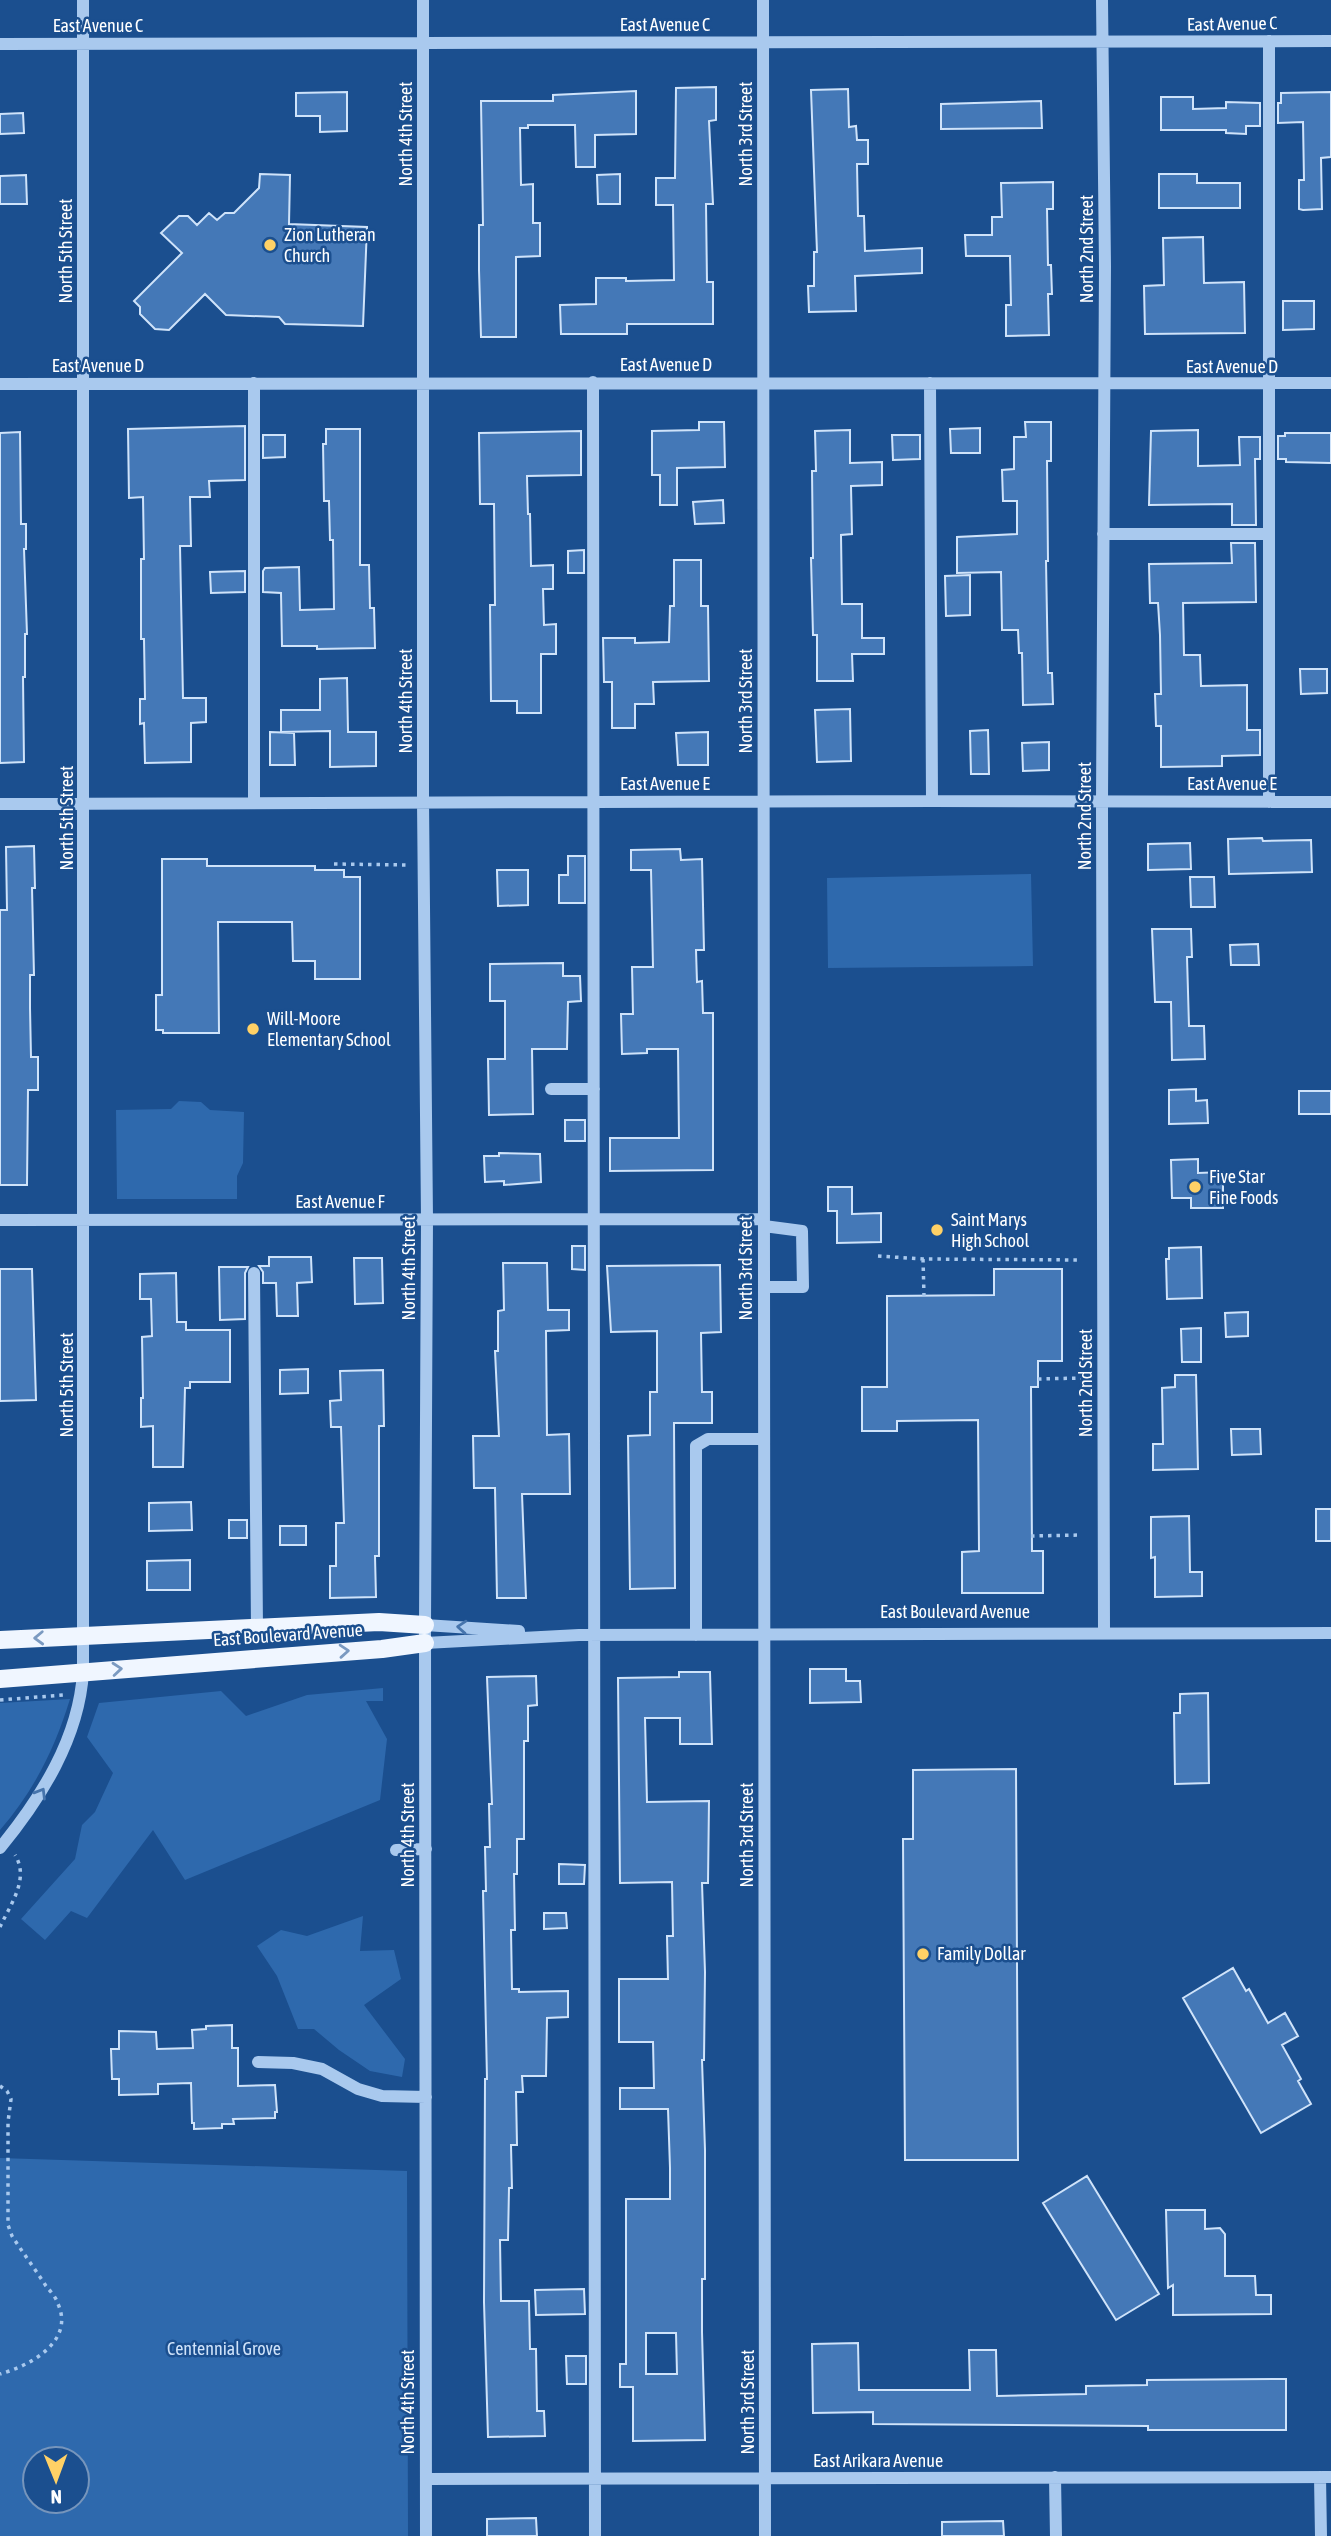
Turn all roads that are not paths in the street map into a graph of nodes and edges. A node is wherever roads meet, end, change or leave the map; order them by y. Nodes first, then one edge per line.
1 (83, 0) edge
2 (423, 0) edge
3 (763, 0) edge
4 (1102, 0) edge
5 (1269, 41) junction
6 (1331, 41) edge
7 (83, 43) junction
8 (763, 43) junction
9 (1102, 43) junction
10 (0, 44) edge
11 (423, 44) junction
12 (423, 382) junction
13 (593, 382) junction
14 (84, 383) junction
15 (254, 383) junction
16 (763, 383) junction
17 (930, 383) junction
18 (1331, 383) edge
19 (0, 384) edge
20 (1104, 384) junction
21 (1270, 384) junction
22 (1103, 534) junction
23 (1269, 534) junction
24 (932, 801) junction
25 (423, 802) junction
26 (593, 802) junction
27 (763, 802) junction
28 (1102, 802) junction
29 (1269, 802) junction
30 (1331, 802) edge
31 (254, 803) junction
32 (0, 804) edge
33 (84, 804) junction
34 (551, 1089) dead end
35 (594, 1089) junction
36 (427, 1219) junction
37 (594, 1219) junction
38 (0, 1220) edge
39 (84, 1220) junction
40 (764, 1223) junction
41 (254, 1273) dead end
42 (764, 1287) junction
43 (764, 1439) junction
44 (257, 1629) junction
45 (1104, 1633) junction
46 (1331, 1633) edge
47 (425, 1634) junction
48 (594, 1635) junction
49 (696, 1635) junction
50 (764, 1635) junction
51 (84, 1636) junction
52 (0, 1640) edge
53 (83, 1672) junction
54 (0, 1679) edge
55 (0, 1848) edge
56 (426, 1849) junction
57 (396, 1850) dead end
58 (258, 2062) dead end
59 (426, 2097) junction
60 (1055, 2477) junction
61 (1326, 2477) edge
62 (426, 2479) junction
63 (595, 2480) junction
64 (765, 2480) junction
65 (426, 2536) edge
66 (595, 2536) edge
67 (765, 2536) edge
68 (1055, 2536) edge
69 (1321, 2536) edge

1 - 7 street, North 5th Street
2 - 11 street, North 4th Street
3 - 8 street, North 3rd Street
4 - 9 street, North 2nd Street
5 - 6 street, East Avenue C
5 - 9 street, East Avenue C
5 - 21 street
7 - 10 street, East Avenue C
7 - 11 street, East Avenue C
7 - 14 street, North 5th Street
8 - 9 street, East Avenue C
8 - 11 street, East Avenue C
8 - 16 street, North 3rd Street
9 - 20 street, North 2nd Street
11 - 12 street, North 4th Street
12 - 13 street, East Avenue D
12 - 15 street, East Avenue D
12 - 25 street, North 4th Street
13 - 16 street, East Avenue D
13 - 26 street
14 - 15 street, East Avenue D
14 - 19 street, East Avenue D
14 - 33 street, North 5th Street
15 - 31 street
16 - 17 street, East Avenue D
16 - 27 street, North 3rd Street
17 - 20 street, East Avenue D
17 - 24 street
18 - 21 street, East Avenue D
20 - 21 street, East Avenue D
20 - 22 street, North 2nd Street
21 - 23 street
22 - 23 street
22 - 28 street, North 2nd Street
23 - 29 street
24 - 27 street, East Avenue E
24 - 28 street, East Avenue E
25 - 26 street, East Avenue E
25 - 31 street, East Avenue E
25 - 36 street, North 4th Street
26 - 27 street, East Avenue E
26 - 35 street
27 - 40 street, North 3rd Street
28 - 29 street, East Avenue E
28 - 45 street, North 2nd Street
29 - 30 street, East Avenue E
31 - 33 street, East Avenue E
32 - 33 street, East Avenue E
33 - 39 street, North 5th Street
34 - 35 street
35 - 37 street
36 - 37 street, East Avenue F
36 - 39 street, East Avenue F
36 - 47 street, North 4th Street
37 - 40 street, East Avenue F
37 - 48 street
38 - 39 street, East Avenue F
39 - 51 street, North 5th Street
40 - 42 street, North 3rd Street
40 - 42 street, East Avenue F
41 - 44 street
42 - 43 street, North 3rd Street
43 - 49 street
43 - 50 street, North 3rd Street
44 - 47 main road, East Boulevard Avenue
44 - 51 main road, East Boulevard Avenue
45 - 46 street, East Boulevard Avenue
45 - 50 street, East Boulevard Avenue
47 - 48 street, East Boulevard Avenue
53 -> 47 main road, East Boulevard Avenue
47 - 56 street, North 4th Street
48 - 49 street, East Boulevard Avenue
48 - 63 street
49 - 50 street, East Boulevard Avenue
50 - 64 street, North 3rd Street
51 -> 52 main road, East Boulevard Avenue
51 - 53 street, North 5th Street
53 - 54 main road, East Boulevard Avenue
55 -> 53 street, North 5th Street
56 - 57 street
56 - 59 street, North 4th Street
58 - 59 street
59 - 62 street, North 4th Street
60 - 61 street, East Arikara Avenue
60 - 64 street, East Arikara Avenue
60 - 68 street
61 - 69 street
62 - 63 street, East Arikara Avenue
62 - 65 street, North 4th Street
63 - 64 street, East Arikara Avenue
63 - 66 street
64 - 67 street, North 3rd Street

